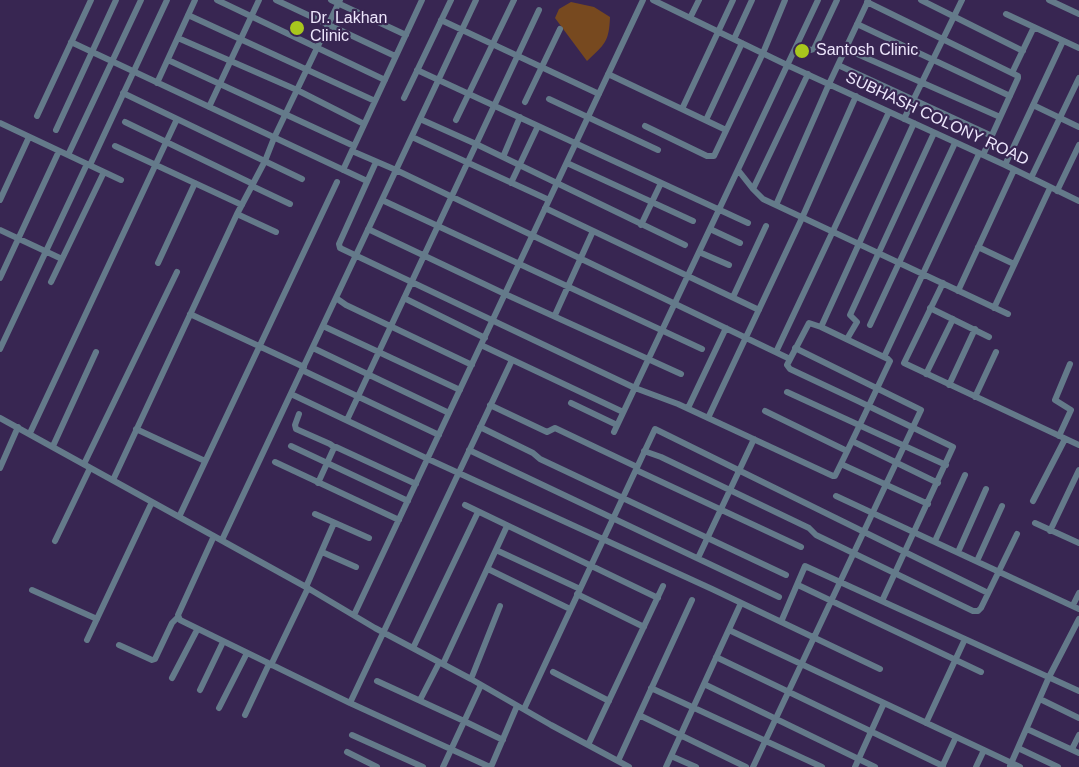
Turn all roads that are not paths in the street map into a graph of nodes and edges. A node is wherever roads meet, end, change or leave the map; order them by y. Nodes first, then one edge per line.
1 (91, 0) edge
2 (116, 0) edge
3 (141, 0) edge
4 (167, 0) edge
5 (195, 0) edge
6 (217, 0) edge
7 (259, 0) edge
8 (276, 0) edge
9 (422, 0) edge
10 (451, 0) edge
11 (476, 0) edge
12 (514, 0) edge
13 (643, 0) edge
14 (653, 0) edge
15 (699, 0) edge
16 (733, 0) edge
17 (752, 0) edge
18 (785, 0) edge
19 (818, 0) edge
20 (835, 0) edge
21 (921, 0) edge
22 (962, 0) edge
23 (1049, 0) edge
24 (336, 1) edge
25 (868, 1) edge
26 (662, 2) edge
27 (539, 10) dead end
28 (1006, 14) dead end
29 (188, 15) junction
30 (1079, 15) edge
31 (251, 16) junction
32 (954, 16) junction
33 (690, 18) junction
34 (441, 20) junction
35 (328, 24) junction
36 (857, 24) junction
37 (1034, 27) junction
38 (560, 29) dead end
39 (462, 30) junction
40 (718, 32) junction
41 (406, 35) junction
42 (178, 38) junction
43 (241, 39) junction
44 (734, 39) junction
45 (943, 39) junction
46 (1063, 41) junction
47 (71, 42) junction
48 (742, 43) junction
49 (493, 44) junction
50 (797, 45) junction
51 (317, 48) junction
52 (1079, 48) edge
53 (846, 49) junction
54 (1023, 51) junction
55 (92, 52) junction
56 (762, 53) junction
57 (395, 56) junction
58 (518, 56) junction
59 (933, 59) junction
60 (168, 60) junction
61 (230, 61) junction
62 (112, 62) junction
63 (787, 65) junction
64 (838, 65) junction
65 (542, 67) junction
66 (306, 70) junction
67 (417, 70) junction
68 (134, 72) junction
69 (1012, 73) junction
70 (608, 74) junction
71 (808, 74) junction
72 (1079, 78) edge
73 (385, 80) junction
74 (439, 80) junction
75 (157, 83) junction
76 (922, 83) junction
77 (220, 84) junction
78 (829, 84) junction
79 (297, 90) junction
80 (123, 93) junction
81 (469, 94) junction
82 (599, 94) junction
83 (856, 96) junction
84 (1010, 96) junction
85 (404, 98) dead end
86 (549, 99) dead end
87 (914, 100) junction
88 (375, 101) junction
89 (525, 102) dead end
90 (494, 105) junction
91 (1033, 105) junction
92 (209, 106) junction
93 (682, 109) junction
94 (889, 112) junction
95 (285, 114) junction
96 (38, 116) dead end
97 (520, 117) junction
98 (1000, 117) junction
99 (588, 118) junction
100 (1060, 118) junction
101 (177, 119) junction
102 (420, 119) junction
103 (904, 119) junction
104 (456, 120) dead end
105 (706, 120) junction
106 (125, 122) dead end
107 (0, 123) edge
108 (914, 123) junction
109 (364, 124) junction
110 (538, 126) junction
111 (645, 126) dead end
112 (1079, 127) edge
113 (56, 130) dead end
114 (726, 130) junction
115 (934, 133) junction
116 (992, 136) junction
117 (29, 137) junction
118 (412, 137) junction
119 (274, 138) junction
120 (166, 141) junction
121 (955, 142) junction
122 (576, 143) junction
123 (476, 144) junction
124 (1079, 145) edge
125 (115, 146) dead end
126 (353, 148) junction
127 (658, 150) dead end
128 (59, 151) junction
129 (981, 154) junction
130 (68, 155) junction
131 (503, 157) junction
132 (266, 161) junction
133 (376, 162) junction
134 (468, 162) junction
135 (567, 163) junction
136 (88, 164) junction
137 (155, 165) junction
138 (520, 165) junction
139 (1005, 165) junction
140 (343, 170) junction
141 (396, 170) junction
142 (738, 170) junction
143 (1014, 170) junction
144 (104, 172) junction
145 (302, 178) dead end
146 (1031, 178) junction
147 (121, 180) dead end
148 (367, 181) junction
149 (337, 182) dead end
150 (195, 183) junction
151 (512, 183) junction
152 (557, 183) junction
153 (661, 183) junction
154 (253, 185) junction
155 (1050, 188) junction
156 (753, 189) junction
157 (1057, 191) junction
158 (451, 198) junction
159 (0, 200) edge
160 (382, 200) junction
161 (549, 200) junction
162 (1079, 201) edge
163 (652, 202) junction
164 (290, 204) dead end
165 (242, 205) junction
166 (776, 205) junction
167 (545, 208) junction
168 (719, 209) junction
169 (237, 214) junction
170 (802, 218) junction
171 (693, 222) dead end
172 (748, 223) dead end
173 (641, 225) junction
174 (438, 226) junction
175 (766, 226) dead end
176 (368, 229) junction
177 (710, 229) junction
178 (0, 231) edge
179 (593, 231) junction
180 (832, 231) junction
181 (276, 232) dead end
182 (532, 236) junction
183 (18, 239) junction
184 (740, 243) dead end
185 (859, 244) junction
186 (685, 245) dead end
187 (978, 247) junction
188 (46, 251) junction
189 (699, 252) junction
190 (878, 253) junction
191 (356, 256) junction
192 (424, 256) junction
193 (580, 258) junction
194 (63, 259) junction
195 (158, 263) dead end
196 (899, 263) junction
197 (519, 264) junction
198 (1014, 264) junction
199 (729, 265) dead end
200 (177, 272) dead end
201 (923, 274) junction
202 (687, 276) junction
203 (0, 278) edge
204 (51, 282) dead end
205 (411, 282) junction
206 (943, 283) junction
207 (567, 287) junction
208 (958, 291) junction
209 (505, 294) junction
210 (732, 297) junction
211 (336, 298) junction
212 (404, 298) junction
213 (675, 303) junction
214 (930, 308) junction
215 (994, 308) junction
216 (759, 310) junction
217 (190, 314) junction
218 (1008, 314) dead end
219 (555, 315) junction
220 (953, 319) junction
221 (493, 320) junction
222 (870, 325) dead end
223 (323, 326) junction
224 (391, 326) junction
225 (821, 327) junction
226 (726, 328) junction
227 (975, 329) junction
228 (662, 330) junction
229 (989, 337) dead end
230 (485, 338) junction
231 (746, 338) junction
232 (847, 339) junction
233 (481, 345) junction
234 (259, 347) junction
235 (313, 348) junction
236 (795, 348) junction
237 (0, 349) edge
238 (702, 349) dead end
239 (379, 351) junction
240 (96, 352) dead end
241 (776, 352) junction
242 (996, 352) dead end
243 (884, 357) junction
244 (790, 358) junction
245 (649, 359) junction
246 (512, 360) junction
247 (1071, 364) dead end
248 (472, 365) junction
249 (303, 369) junction
250 (368, 374) junction
251 (681, 374) dead end
252 (927, 374) junction
253 (949, 385) junction
254 (635, 388) junction
255 (877, 388) junction
256 (460, 390) junction
257 (787, 392) dead end
258 (291, 394) junction
259 (358, 396) junction
260 (975, 397) junction
261 (571, 403) dead end
262 (490, 405) junction
263 (869, 406) junction
264 (688, 408) junction
265 (765, 411) dead end
266 (623, 412) junction
267 (449, 413) junction
268 (299, 414) dead end
269 (0, 418) edge
270 (708, 418) junction
271 (347, 420) junction
272 (617, 425) junction
273 (859, 425) junction
274 (913, 426) junction
275 (18, 427) junction
276 (480, 427) junction
277 (136, 429) junction
278 (614, 432) dead end
279 (30, 433) junction
280 (439, 435) junction
281 (1062, 437) junction
282 (754, 439) junction
283 (852, 441) junction
284 (1079, 445) edge
285 (53, 446) junction
286 (291, 446) dead end
287 (904, 446) junction
288 (334, 447) junction
289 (469, 450) junction
290 (644, 451) junction
291 (847, 451) junction
292 (428, 459) junction
293 (206, 460) junction
294 (275, 462) dead end
295 (896, 462) junction
296 (327, 463) junction
297 (841, 464) junction
298 (946, 465) junction
299 (87, 466) junction
300 (0, 468) edge
301 (636, 469) junction
302 (739, 470) junction
303 (1079, 470) edge
304 (458, 473) junction
305 (965, 476) dead end
306 (112, 480) junction
307 (318, 483) junction
308 (938, 483) junction
309 (416, 484) junction
310 (885, 485) junction
311 (729, 489) junction
312 (986, 489) dead end
313 (836, 496) dead end
314 (622, 498) junction
315 (408, 501) junction
316 (1033, 501) dead end
317 (152, 502) junction
318 (928, 504) junction
319 (465, 505) dead end
320 (1002, 506) dead end
321 (720, 509) junction
322 (478, 512) junction
323 (872, 512) junction
324 (315, 514) dead end
325 (179, 517) junction
326 (613, 518) junction
327 (399, 520) junction
328 (334, 523) junction
329 (1035, 524) dead end
330 (507, 526) junction
331 (864, 531) junction
332 (1050, 531) junction
333 (915, 532) junction
334 (1017, 534) dead end
335 (214, 536) junction
336 (369, 538) dead end
337 (707, 538) junction
338 (603, 539) junction
339 (222, 540) junction
340 (56, 541) dead end
341 (934, 541) junction
342 (1079, 543) edge
343 (801, 547) dead end
344 (496, 550) junction
345 (322, 552) junction
346 (854, 552) junction
347 (905, 552) junction
348 (958, 552) junction
349 (698, 558) junction
350 (977, 561) junction
351 (591, 566) junction
352 (356, 567) dead end
353 (488, 569) junction
354 (998, 571) junction
355 (896, 573) junction
356 (786, 575) dead end
357 (840, 581) junction
358 (798, 585) junction
359 (663, 586) dead end
360 (307, 587) junction
361 (32, 590) dead end
362 (579, 591) junction
363 (988, 593) junction
364 (1079, 593) edge
365 (658, 597) junction
366 (779, 597) dead end
367 (692, 600) dead end
368 (831, 601) junction
369 (882, 601) junction
370 (741, 603) junction
371 (500, 606) dead end
372 (1076, 607) edge
373 (570, 609) junction
374 (354, 615) junction
375 (178, 617) junction
376 (97, 619) junction
377 (1079, 619) edge
378 (781, 622) junction
379 (644, 627) junction
380 (197, 630) junction
381 (729, 630) junction
382 (383, 632) junction
383 (813, 638) junction
384 (965, 639) junction
385 (87, 640) dead end
386 (223, 642) junction
387 (119, 645) dead end
388 (413, 648) junction
389 (247, 653) junction
390 (716, 657) junction
391 (956, 660) junction
392 (441, 663) junction
393 (270, 664) junction
394 (801, 664) junction
395 (880, 669) dead end
396 (553, 672) dead end
397 (981, 672) dead end
398 (1049, 677) junction
399 (172, 678) dead end
400 (471, 679) junction
401 (377, 681) dead end
402 (704, 684) junction
403 (481, 685) junction
404 (651, 688) junction
405 (200, 690) dead end
406 (1079, 691) edge
407 (788, 692) junction
408 (1040, 699) junction
409 (420, 700) junction
410 (609, 701) junction
411 (350, 703) junction
412 (885, 703) junction
413 (520, 707) junction
414 (219, 708) dead end
415 (693, 708) junction
416 (245, 715) dead end
417 (639, 715) junction
418 (775, 718) junction
419 (1079, 718) edge
420 (464, 721) junction
421 (926, 723) junction
422 (1027, 729) junction
423 (872, 731) junction
424 (681, 734) junction
425 (352, 735) dead end
426 (1079, 735) edge
427 (956, 738) junction
428 (503, 740) junction
429 (765, 740) junction
430 (588, 745) junction
431 (1018, 748) junction
432 (452, 750) junction
433 (984, 750) junction
434 (1076, 751) edge
435 (347, 752) dead end
436 (671, 756) junction
437 (859, 759) junction
438 (618, 761) junction
439 (1011, 765) edge
440 (943, 766) edge
441 (377, 767) edge
442 (423, 767) edge
443 (443, 767) edge
444 (490, 767) edge
445 (629, 767) edge
446 (666, 767) edge
447 (696, 767) edge
448 (746, 767) edge
449 (753, 767) edge
450 (822, 767) edge
451 (855, 767) edge
452 (875, 767) edge
453 (976, 767) edge
454 (1020, 767) edge
455 (1058, 767) edge

1 - 47 street
2 - 55 street
3 - 62 street
4 - 68 street
5 - 29 street
6 - 31 street
7 - 31 street
8 - 35 street
9 - 41 street
10 - 34 street
11 - 39 street
12 - 49 street
13 - 70 street
14 - 26 street, SUBHASH COLONY ROAD
15 - 33 street
16 - 40 street
17 - 44 street
18 - 56 street
19 - 50 street
20 - 50 street
21 - 32 street
22 - 32 street
23 - 30 street
24 - 35 street
24 - 41 street
25 - 36 street
25 - 45 street
26 - 33 street, SUBHASH COLONY ROAD
27 - 58 street
28 - 37 street
29 - 42 street
29 - 43 street
31 - 43 street
31 - 51 street
32 - 45 street
32 - 54 street
33 - 40 street, SUBHASH COLONY ROAD
34 - 39 street
34 - 67 street
35 - 51 street
35 - 57 street
36 - 53 street
36 - 59 street
37 - 46 street
37 - 54 street
38 - 65 street
39 - 49 street
39 - 74 street
40 - 44 street, SUBHASH COLONY ROAD
40 - 93 street
41 - 57 street
42 - 60 street
42 - 61 street
43 - 61 street
43 - 66 street
44 - 48 street, SUBHASH COLONY ROAD
45 - 59 street
45 - 69 street
46 - 52 street
46 - 91 street
47 - 55 street
47 - 96 street
48 - 56 street, SUBHASH COLONY ROAD
48 - 105 street
49 - 58 street
49 - 81 street
50 - 63 street
51 - 66 street
51 - 73 street
53 - 64 street
53 - 76 street
54 - 69 street
55 - 62 street
55 - 113 street
56 - 63 street, SUBHASH COLONY ROAD
56 - 114 street
57 - 73 street
58 - 65 street
58 - 90 street
59 - 76 street
59 - 84 street
60 - 75 street
60 - 77 street
61 - 77 street
61 - 79 street
62 - 68 street
62 - 130 street
63 - 71 street, SUBHASH COLONY ROAD
63 - 142 street
64 - 78 street
64 - 87 street
65 - 82 street
65 - 89 street
66 - 79 street
66 - 88 street
67 - 74 street
67 - 85 street
68 - 75 street
68 - 80 street
69 - 84 street
70 - 82 street
70 - 93 street
71 - 78 street, SUBHASH COLONY ROAD
71 - 156 street
72 - 100 street
73 - 88 street
74 - 81 street
74 - 102 street
75 - 92 street
76 - 87 street
76 - 98 street
77 - 92 street
77 - 95 street
78 - 83 street, SUBHASH COLONY ROAD
78 - 166 street
79 - 95 street
79 - 109 street
80 - 101 street
80 - 136 street
81 - 90 street
81 - 104 street
82 - 99 street
83 - 94 street, SUBHASH COLONY ROAD
83 - 170 street
84 - 98 street
86 - 99 street
87 - 103 street
87 - 116 street
88 - 109 street
90 - 97 street
90 - 123 street
91 - 100 street
91 - 139 street
92 - 119 street
93 - 105 street
94 - 103 street, SUBHASH COLONY ROAD
94 - 180 street
95 - 119 street
95 - 126 street
97 - 110 street
97 - 131 street
98 - 116 street
99 - 122 street
99 - 127 street
100 - 112 street
100 - 146 street
101 - 120 street
101 - 132 street
102 - 118 street
102 - 123 street
103 - 108 street, SUBHASH COLONY ROAD
105 - 114 street
106 - 120 street
107 - 117 street
108 - 115 street, SUBHASH COLONY ROAD
108 - 185 street
109 - 126 street
110 - 122 street
110 - 138 street
111 - 114 street
115 - 121 street, SUBHASH COLONY ROAD
115 - 190 street
116 - 129 street
117 - 128 street
117 - 159 street
118 - 134 street
118 - 141 street
119 - 132 street
119 - 140 street
120 - 137 street
120 - 154 street
121 - 129 street, SUBHASH COLONY ROAD
121 - 196 street
122 - 135 street
122 - 153 street
123 - 131 street
123 - 134 street
124 - 157 street
125 - 137 street
126 - 133 street
126 - 140 street
128 - 130 street
128 - 183 street
129 - 139 street, SUBHASH COLONY ROAD
129 - 201 street
130 - 136 street
131 - 138 street
132 - 145 street
132 - 154 street
133 - 141 street
133 - 148 street
134 - 151 street
134 - 158 street
135 - 152 street
135 - 163 street
136 - 144 street
136 - 188 street
137 - 150 street
137 - 279 street
138 - 151 street
138 - 152 street
139 - 143 street, SUBHASH COLONY ROAD
140 - 148 street
141 - 158 street
141 - 160 street
142 - 156 street
142 - 168 street
143 - 146 street, SUBHASH COLONY ROAD
143 - 187 street
144 - 147 street
144 - 194 street
146 - 155 street, SUBHASH COLONY ROAD
148 - 191 street
149 - 234 street
150 - 165 street
150 - 195 street
151 - 161 street
152 - 161 street
152 - 173 street
153 - 163 street
153 - 168 street
154 - 164 street
154 - 165 street
155 - 157 street, SUBHASH COLONY ROAD
155 - 198 street
156 - 166 street
157 - 162 street, SUBHASH COLONY ROAD
158 - 174 street
158 - 182 street
160 - 174 street
160 - 176 street
161 - 167 street
163 - 171 street
163 - 173 street
165 - 169 street
166 - 170 street
167 - 179 street
167 - 182 street
168 - 172 street
168 - 177 street
169 - 181 street
169 - 217 street
170 - 180 street
170 - 216 street
173 - 186 street
174 - 192 street
174 - 197 street
175 - 210 street
176 - 191 street
176 - 192 street
177 - 184 street
177 - 189 street
178 - 183 street
179 - 193 street
179 - 202 street
180 - 185 street
180 - 241 street
182 - 193 street
182 - 197 street
183 - 188 street
183 - 203 street
185 - 190 street
185 - 225 street
187 - 198 street
187 - 208 street
188 - 194 street
188 - 237 street
189 - 199 street
189 - 202 street
190 - 196 street
190 - 232 street
191 - 205 street
191 - 211 street
192 - 205 street
192 - 209 street
193 - 207 street
193 - 213 street
194 - 204 street
196 - 201 street
196 - 222 street
197 - 207 street
197 - 209 street
198 - 215 street
200 - 299 street
201 - 206 street
201 - 243 street
202 - 210 street
202 - 213 street
205 - 212 street
205 - 221 street
206 - 208 street
206 - 214 street
207 - 219 street
207 - 228 street
208 - 215 street
209 - 219 street
209 - 221 street
210 - 216 street
211 - 223 street
211 - 224 street
212 - 224 street
212 - 230 street
213 - 226 street
213 - 228 street
214 - 220 street
214 - 252 street
215 - 218 street
216 - 231 street
217 - 234 street
217 - 277 street
219 - 245 street
220 - 227 street
220 - 252 street
221 - 230 street
221 - 254 street
223 - 235 street
223 - 239 street
224 - 239 street
224 - 248 street
225 - 232 street
225 - 236 street
226 - 231 street
226 - 264 street
227 - 229 street
227 - 253 street
228 - 238 street
228 - 245 street
230 - 233 street
231 - 241 street
231 - 270 street
232 - 243 street
233 - 246 street
233 - 248 street
234 - 249 street
234 - 293 street
235 - 249 street
235 - 250 street
236 - 244 street
236 - 255 street
239 - 250 street
239 - 256 street
240 - 285 street
241 - 244 street
242 - 260 street
243 - 255 street
244 - 263 street
245 - 251 street
245 - 254 street
246 - 262 street
246 - 266 street
247 - 281 street
248 - 256 street
249 - 258 street
249 - 259 street
250 - 259 street
250 - 267 street
252 - 253 street
253 - 260 street
254 - 264 street
254 - 266 street
255 - 263 street
255 - 274 street
256 - 267 street
257 - 273 street
258 - 271 street
258 - 339 street
259 - 271 street
259 - 280 street
260 - 281 street
261 - 272 street
262 - 276 street
262 - 301 street
263 - 273 street
263 - 274 street
264 - 270 street
265 - 291 street
266 - 272 street
267 - 280 street
268 - 288 street
269 - 275 street
270 - 282 street
271 - 292 street
272 - 278 street
273 - 283 street
273 - 287 street
274 - 287 street
274 - 298 street
275 - 279 street
275 - 300 street
276 - 289 street
276 - 314 street
277 - 293 street
277 - 306 street
279 - 285 street
280 - 292 street
281 - 284 street
281 - 316 street
282 - 297 street
282 - 302 street
283 - 291 street
283 - 295 street
285 - 299 street
286 - 296 street
287 - 295 street
287 - 298 street
288 - 296 street
288 - 309 street
289 - 304 street
289 - 326 street
290 - 301 street
290 - 302 street
290 - 311 street
291 - 297 street
292 - 304 street
292 - 309 street
293 - 325 street
294 - 307 street
295 - 308 street
295 - 310 street
296 - 307 street
296 - 315 street
297 - 310 street
298 - 308 street
299 - 306 street
299 - 340 street
301 - 314 street
301 - 321 street
302 - 311 street
302 - 331 street
303 - 332 street
304 - 338 street
304 - 382 street
305 - 341 street
306 - 317 street
307 - 327 street
308 - 318 street
309 - 315 street
310 - 318 street
310 - 323 street
311 - 321 street
311 - 346 street
312 - 348 street
313 - 323 street
314 - 326 street
314 - 337 street
315 - 327 street
317 - 325 street
317 - 376 street
318 - 333 street
319 - 322 street
320 - 350 street
321 - 337 street
321 - 343 street
322 - 330 street
322 - 388 street
323 - 331 street
323 - 333 street
324 - 328 street
325 - 335 street
326 - 338 street
326 - 349 street
327 - 374 street
328 - 336 street
328 - 345 street
329 - 332 street
330 - 344 street
330 - 351 street
331 - 346 street
331 - 347 street
332 - 342 street
333 - 341 street
333 - 347 street
334 - 354 street
335 - 339 street
335 - 375 street
337 - 349 street
337 - 356 street
338 - 351 street
338 - 370 street
339 - 360 street
341 - 348 street
344 - 353 street
344 - 362 street
345 - 352 street
345 - 360 street
346 - 355 street
346 - 357 street
347 - 355 street
347 - 363 street
348 - 350 street
349 - 366 street
350 - 354 street
351 - 362 street
351 - 365 street
353 - 373 street
353 - 392 street
354 - 363 street
354 - 372 street
355 - 363 street
355 - 369 street
357 - 358 street
357 - 368 street
357 - 369 street
358 - 368 street
358 - 378 street
359 - 365 street
360 - 374 street
360 - 393 street
361 - 376 street
362 - 373 street
362 - 379 street
364 - 372 street
365 - 379 street
367 - 404 street
368 - 383 street
368 - 391 street
369 - 384 street
370 - 378 street
370 - 381 street
371 - 400 street
373 - 413 street
374 - 382 street
375 - 380 street
375 - 387 street
376 - 385 street
377 - 398 street
378 - 383 street
379 - 410 street
380 - 386 street
380 - 399 street
381 - 390 street
381 - 394 street
382 - 388 street
382 - 411 street
383 - 394 street
383 - 395 street
384 - 391 street
384 - 398 street
386 - 389 street
386 - 405 street
388 - 392 street
389 - 393 street
389 - 414 street
390 - 402 street
390 - 407 street
391 - 397 street
391 - 421 street
392 - 400 street
392 - 409 street
393 - 411 street
393 - 416 street
394 - 407 street
394 - 412 street
396 - 410 street
398 - 406 street
398 - 408 street
400 - 403 street
401 - 409 street
402 - 415 street
402 - 418 street
403 - 413 street
403 - 420 street
404 - 415 street
404 - 417 street
407 - 418 street
407 - 423 street
408 - 419 street
408 - 422 street
409 - 420 street
410 - 430 street
411 - 432 street
412 - 421 street
412 - 423 street
413 - 428 street
413 - 430 street
415 - 424 street
415 - 429 street
417 - 424 street
417 - 438 street
418 - 429 street
418 - 437 street
420 - 428 street
420 - 432 street
421 - 427 street
422 - 431 street
422 - 434 street
423 - 437 street
423 - 440 street
424 - 436 street
424 - 448 street
425 - 442 street
426 - 434 street
427 - 433 street
427 - 440 street
428 - 444 street
429 - 449 street
429 - 450 street
430 - 438 street
431 - 439 street
431 - 455 street
432 - 443 street
432 - 444 street
433 - 439 street
433 - 453 street
435 - 441 street
436 - 446 street
436 - 447 street
437 - 451 street
437 - 452 street
438 - 445 street
439 - 454 street

